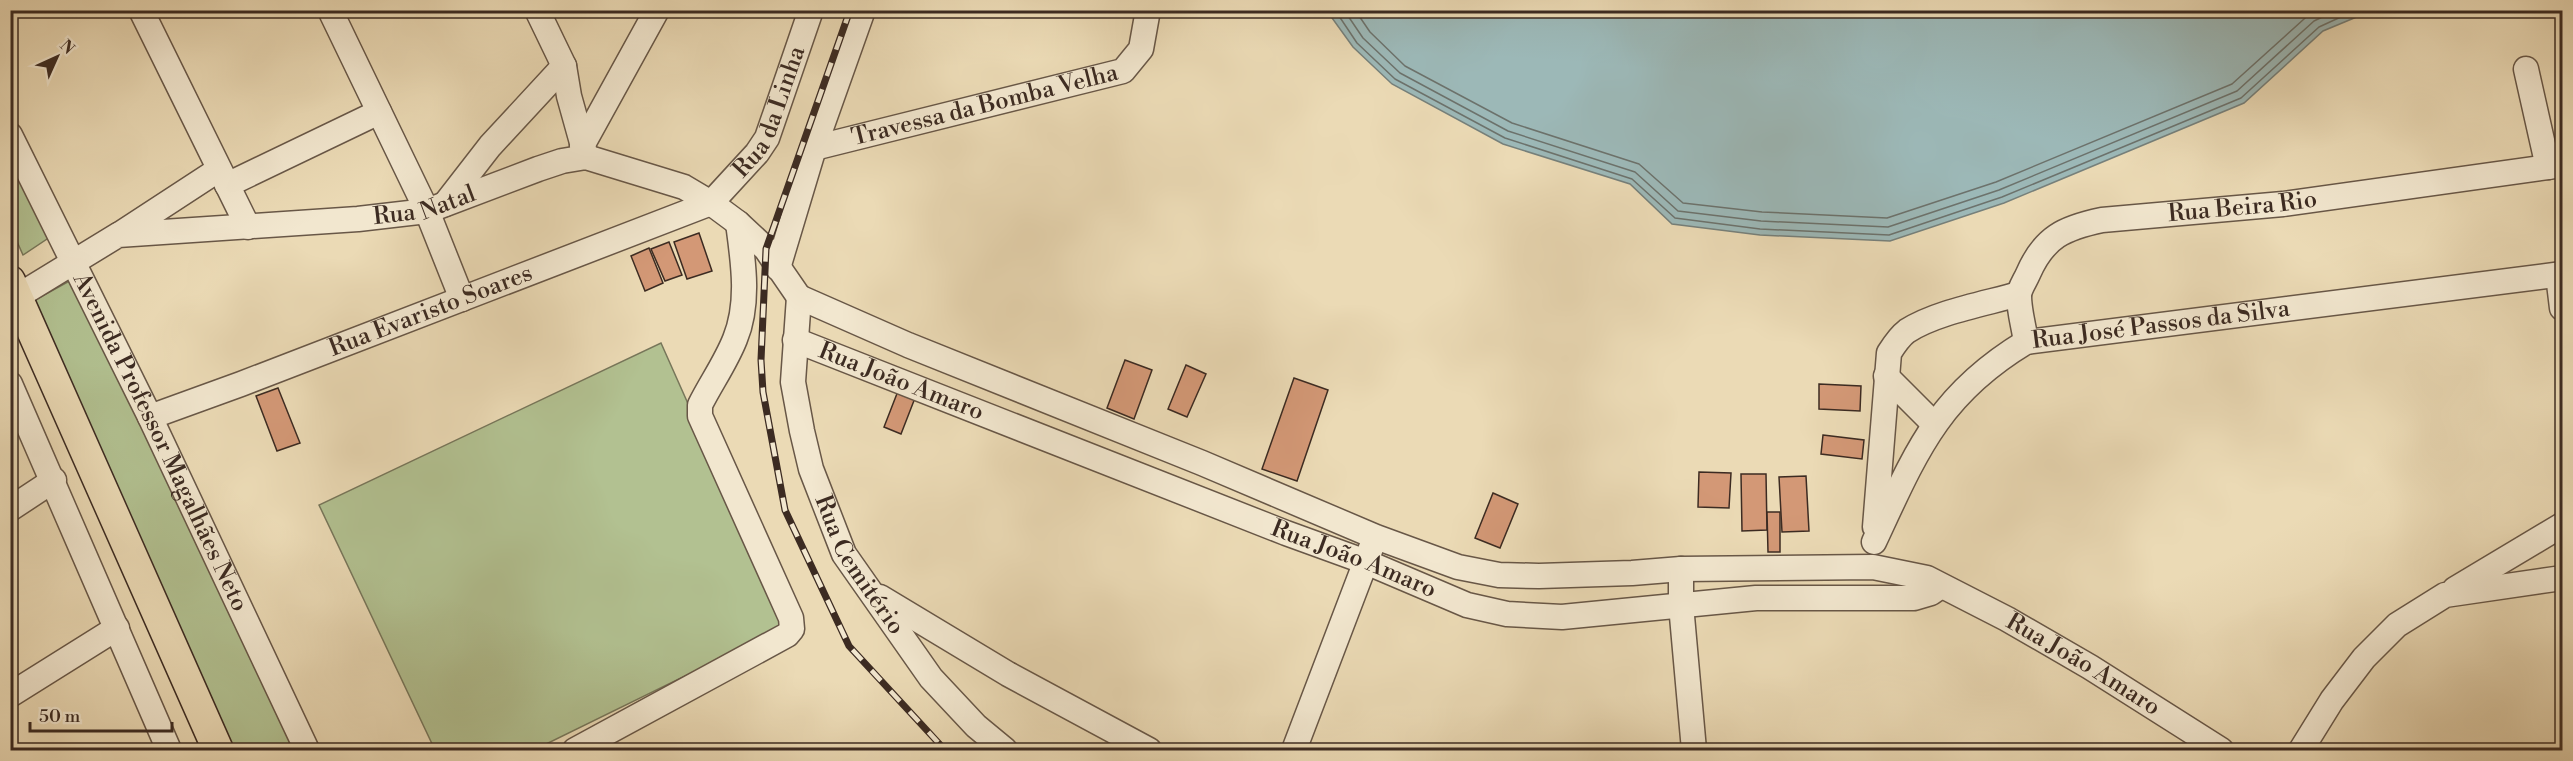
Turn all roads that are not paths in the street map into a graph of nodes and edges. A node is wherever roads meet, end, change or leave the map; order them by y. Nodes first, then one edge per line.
1 (141, 10) edge
2 (330, 10) edge
3 (521, 10) edge
4 (537, 10) edge
5 (657, 10) edge
6 (811, 10) edge
7 (863, 10) edge
8 (1148, 10) edge
9 (2526, 69) dead end
10 (559, 71) junction
11 (379, 112) junction
12 (10, 135) edge
13 (814, 148) junction
14 (584, 151) junction
15 (2555, 166) edge
16 (223, 178) junction
17 (711, 203) junction
18 (436, 208) junction
19 (738, 223) junction
20 (248, 227) junction
21 (118, 236) junction
22 (73, 262) junction
23 (778, 268) junction
24 (2560, 274) edge
25 (13, 293) edge
26 (2019, 294) junction
27 (798, 297) junction
28 (462, 299) junction
29 (2562, 308) edge
30 (795, 340) junction
31 (2026, 342) junction
32 (1886, 376) junction
33 (10, 384) edge
34 (150, 417) junction
35 (1934, 424) junction
36 (54, 480) junction
37 (10, 509) edge
38 (2562, 525) edge
39 (1376, 537) junction
40 (1874, 542) junction
41 (1366, 562) junction
42 (1873, 567) junction
43 (1681, 569) junction
44 (2562, 578) edge
45 (1941, 586) junction
46 (871, 592) junction
47 (2445, 595) junction
48 (1876, 598) junction
49 (1681, 605) junction
50 (117, 628) junction
51 (10, 695) edge
52 (169, 750) edge
53 (218, 750) edge
54 (307, 750) edge
55 (575, 750) edge
56 (1005, 750) edge
57 (1149, 750) edge
58 (1294, 750) edge
59 (1694, 750) edge
60 (2221, 750) edge
61 (2301, 750) edge

1 - 16 street
2 - 11 street
3 - 10 street
4 - 10 street
5 - 14 street
6 - 17 street, Rua da Linha
7 - 13 street
8 - 13 street, Travessa da Bomba Velha
9 - 15 street, Rua Beira Rio
10 - 14 street
10 - 18 street
11 - 16 street
11 - 18 street
12 - 22 street, Avenida Professor Magalhães Neto
13 - 23 street
14 - 17 street, Rua Natal
14 - 18 street, Rua Natal
15 - 26 street, Rua Beira Rio
16 - 20 street
16 - 21 street
17 - 19 street, Rua Natal
17 - 28 street, Rua Evaristo Soares
18 - 20 street, Rua Natal
18 - 28 street
19 - 23 street, Rua Natal
19 - 55 street
20 - 21 street, Rua Natal
21 - 22 street, Rua Natal
22 - 25 street, Rua Natal
22 - 34 street, Avenida Professor Magalhães Neto
23 - 27 street, Rua Natal
24 - 29 street
24 - 31 street, Rua José Passos da Silva
25 - 53 main road
26 - 31 street
26 - 32 street
27 - 30 street, Rua Cemitério
27 - 39 street, Rua João Amaro
28 - 34 street, Rua Evaristo Soares
30 - 41 street, Rua João Amaro
30 - 46 street, Rua Cemitério
31 - 35 street, Rua José Passos da Silva
32 - 35 street
32 - 40 street
33 - 36 street
34 - 54 street, Avenida Professor Magalhães Neto
35 - 40 street, Rua José Passos da Silva
36 - 37 street
36 - 50 street
38 - 47 street
39 - 41 street
39 - 43 street, Rua João Amaro
40 - 42 street
41 - 49 street, Rua João Amaro
41 - 58 street
42 - 43 street, Rua João Amaro
42 - 45 street, Rua João Amaro
42 - 48 street
43 - 49 street
44 - 47 street
45 - 48 street, Rua João Amaro
45 - 60 street, Rua João Amaro
46 - 56 street, Rua Cemitério
46 - 57 street
47 - 61 street
48 - 49 street, Rua João Amaro
49 - 59 street
50 - 51 street
50 - 52 street

